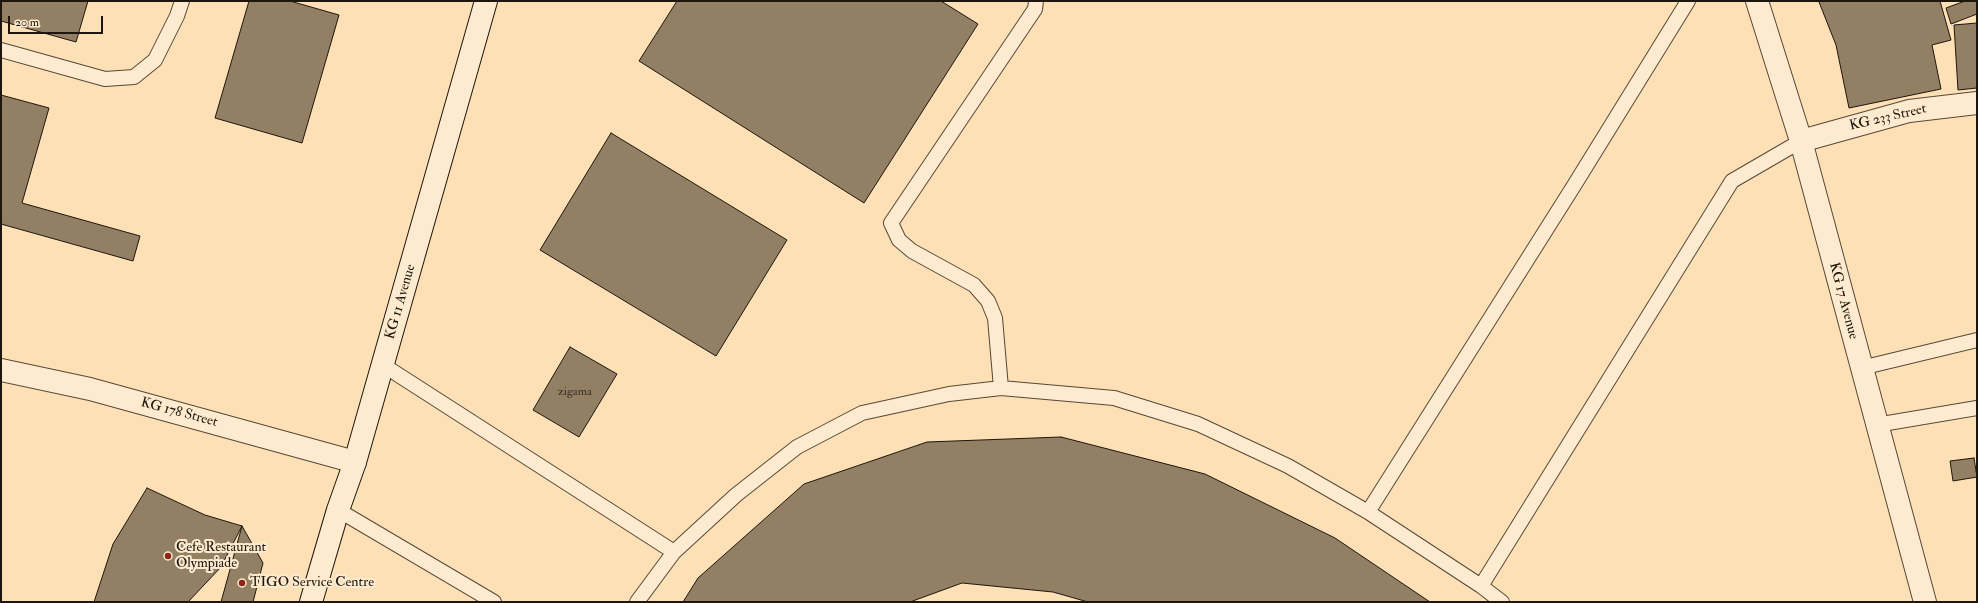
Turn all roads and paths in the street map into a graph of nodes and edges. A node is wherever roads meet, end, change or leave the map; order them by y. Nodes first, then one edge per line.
1 (182, 1) edge
2 (486, 1) edge
3 (1036, 1) edge
4 (1688, 1) edge
5 (1757, 1) edge
6 (1, 50) edge
7 (1977, 103) edge
8 (1801, 141) junction
9 (1977, 340) edge
10 (383, 365) junction
11 (1861, 368) junction
12 (1, 370) edge
13 (1001, 388) junction
14 (1977, 408) edge
15 (1876, 424) junction
16 (355, 462) junction
17 (338, 510) junction
18 (1368, 512) junction
19 (674, 552) junction
20 (1481, 586) junction
21 (311, 602) edge
22 (494, 602) edge
23 (637, 602) edge
24 (1502, 602) edge
25 (1925, 602) edge

1 - 6 lane
2 - 10 street, KG 11 Avenue
3 - 13 lane
4 - 18 lane
5 - 8 street, KG 17 Avenue
7 - 8 street, KG 233 Street
8 - 11 street, KG 17 Avenue
8 - 20 lane
9 - 11 lane
10 - 16 street, KG 11 Avenue
10 - 19 lane
11 - 15 street, KG 17 Avenue
12 - 16 street, KG 178 Street
13 - 18 lane
13 - 19 lane
14 - 15 lane
15 - 25 street, KG 17 Avenue
16 - 17 street, KG 11 Avenue
17 - 21 street, KG 11 Avenue
17 - 22 lane
18 - 20 lane
19 - 23 lane
20 - 24 lane

